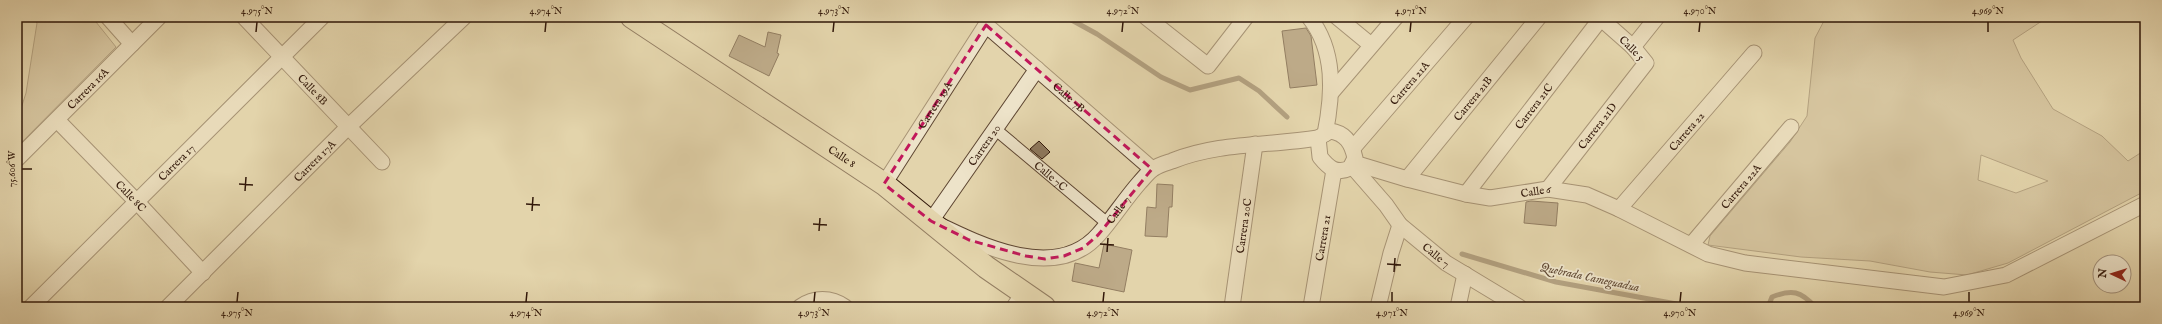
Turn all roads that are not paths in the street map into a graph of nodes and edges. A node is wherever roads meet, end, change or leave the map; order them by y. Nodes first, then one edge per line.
1 (108, 17) edge
2 (159, 17) edge
3 (244, 17) edge
4 (322, 17) edge
5 (464, 17) edge
6 (632, 17) edge
7 (1146, 17) edge
8 (1246, 17) edge
9 (1309, 17) edge
10 (1337, 17) edge
11 (1396, 17) edge
12 (1466, 17) edge
13 (1539, 17) edge
14 (1600, 17) edge
15 (1657, 17) edge
16 (986, 25) joint
17 (132, 44) junction
18 (1371, 45) junction
19 (1633, 47) junction
20 (1754, 53) dead end
21 (282, 57) junction
22 (1646, 63) joint
23 (1036, 69) junction
24 (1331, 100) junction
25 (57, 120) junction
26 (348, 127) junction
27 (1790, 127) dead end
28 (995, 128) junction
29 (1322, 136) junction
30 (1343, 136) junction
31 (1286, 143) junction
32 (1256, 144) junction
33 (1320, 157) junction
34 (17, 159) edge
35 (1353, 159) junction
36 (382, 162) dead end
37 (1152, 169) junction
38 (1334, 170) junction
39 (1407, 179) junction
40 (884, 184) junction
41 (1548, 189) junction
42 (1466, 194) junction
43 (137, 202) junction
44 (2145, 204) edge
45 (1619, 209) junction
46 (931, 221) junction
47 (1107, 223) junction
48 (1400, 225) junction
49 (1691, 245) junction
50 (203, 273) junction
51 (1464, 274) junction
52 (1019, 300) edge
53 (31, 307) edge
54 (168, 307) edge
55 (800, 307) edge
56 (845, 307) edge
57 (1044, 307) edge
58 (1232, 307) edge
59 (1311, 307) edge
60 (1378, 307) edge
61 (1458, 307) edge
62 (1519, 307) edge

1 - 17 street
2 - 17 street, Carrera 16A
3 - 21 street, Calle 8B
4 - 21 street, Carrera 17
5 - 26 street, Carrera 17A
6 - 40 main road, Calle 8
7 - 8 street
9 - 24 street
10 - 18 street
11 - 18 street
12 - 35 street, Carrera 21A
13 - 39 street, Carrera 21B
14 - 19 street, Calle 5
14 - 42 street, Carrera 21C
15 - 19 street
16 - 23 street, Calle 7B
16 - 40 street, Carrera 19A
17 - 25 street, Carrera 16A
18 - 24 street
19 - 22 street, Calle 5
20 - 45 street, Carrera 22
21 - 26 street, Calle 8B
21 - 43 street, Carrera 17
22 - 41 street, Carrera 21D
23 - 28 street, Carrera 20
23 - 37 street, Calle 7B
24 - 29 street
24 - 30 street
25 - 34 street, Carrera 16A
25 - 43 street, Calle 8C
26 - 36 street, Calle 8B
26 - 50 street, Carrera 17A
27 - 49 street, Carrera 22A
28 - 46 street, Carrera 20
28 - 47 street, Calle 7C
29 - 30 street
29 - 31 street, Calle 7
29 - 33 street
30 - 35 street
31 - 32 street, Calle 7
31 - 33 street, Calle 7
32 - 37 street, Calle 7
32 - 58 street, Carrera 20C
33 - 38 street
35 - 38 street
35 - 39 street, Calle 6
35 - 48 street, Calle 7
37 - 47 street, Calle 7
38 - 59 street, Carrera 21
39 - 42 street, Calle 6
40 - 46 main road, Calle 8
41 - 42 street, Calle 6
41 - 45 street, Calle 6
43 - 50 street, Calle 8C
43 - 53 street, Carrera 17
44 - 49 street, Calle 6
45 - 49 street, Calle 6
46 - 47 street, Calle 7
46 - 52 main road, Calle 8
48 - 51 street, Calle 7
48 - 60 street
50 - 54 street, Carrera 17A
51 - 61 street
51 - 62 street, Calle 7
52 - 57 main road, Calle 8
55 - 56 street

